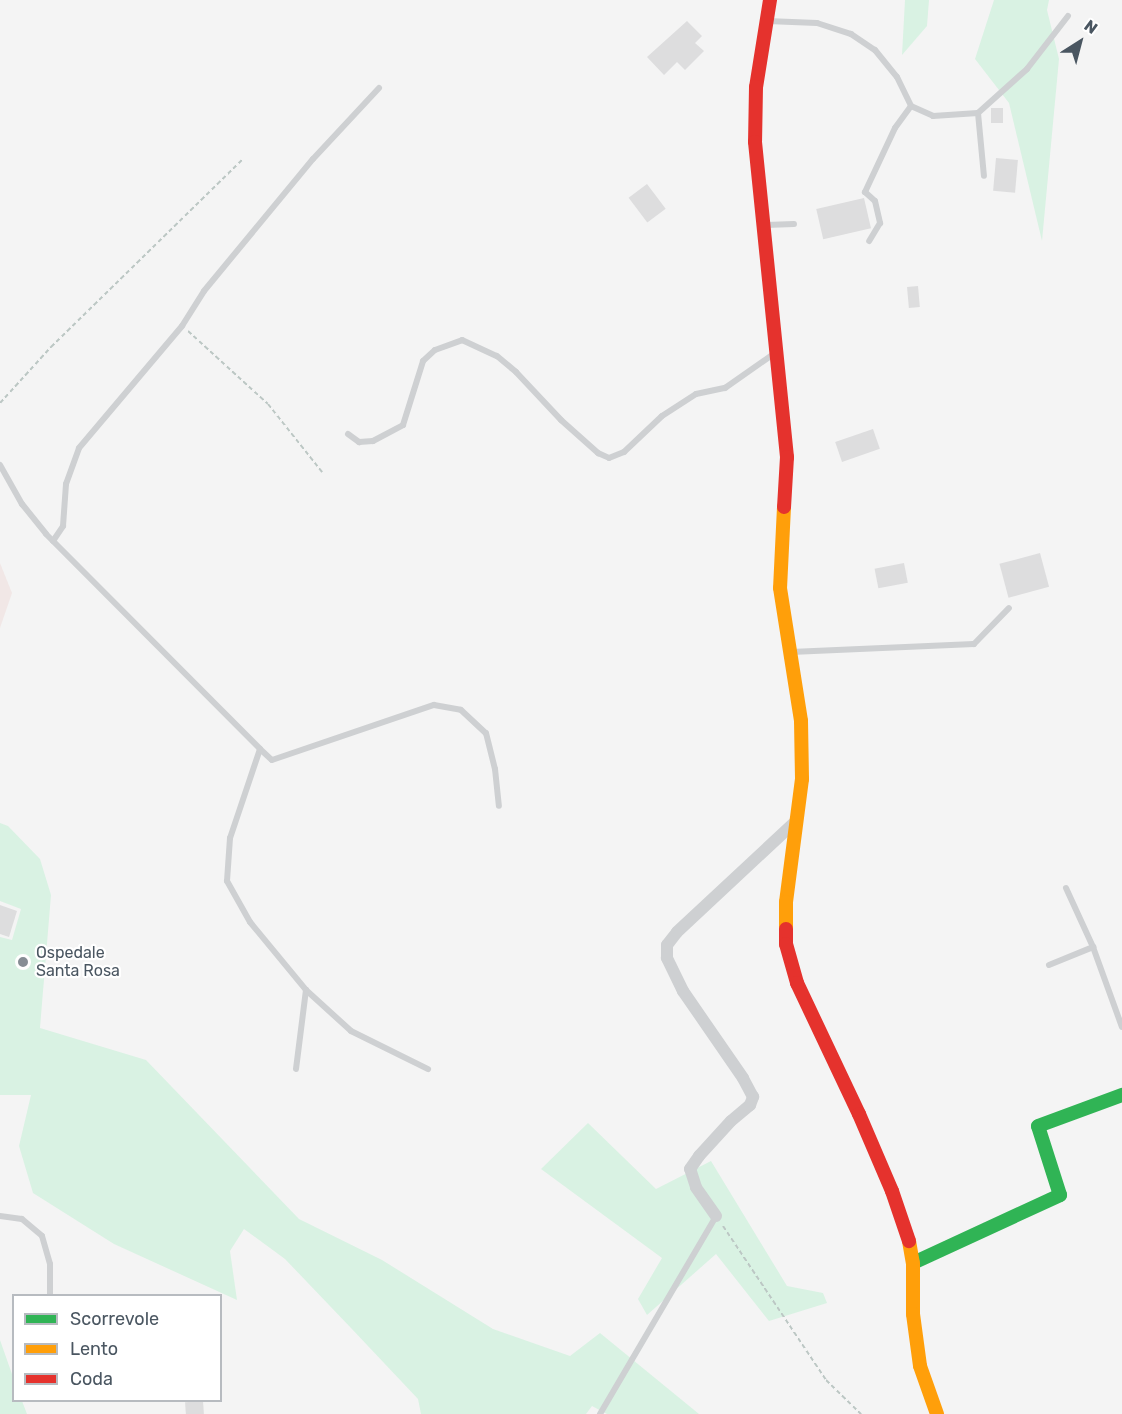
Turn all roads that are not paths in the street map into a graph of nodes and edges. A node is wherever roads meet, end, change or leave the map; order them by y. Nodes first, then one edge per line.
1 (770, 0) edge
2 (1068, 16) dead end
3 (767, 21) junction
4 (379, 88) dead end
5 (910, 106) junction
6 (978, 113) junction
7 (984, 176) dead end
8 (794, 224) dead end
9 (765, 225) junction
10 (869, 241) dead end
11 (778, 351) junction
12 (348, 434) dead end
13 (0, 465) edge
14 (53, 541) junction
15 (1009, 608) dead end
16 (790, 652) junction
17 (260, 749) junction
18 (499, 806) dead end
19 (796, 821) junction
20 (1066, 888) dead end
21 (1093, 947) junction
22 (1049, 965) dead end
23 (306, 990) junction
24 (1122, 1027) edge
25 (296, 1069) dead end
26 (428, 1069) dead end
27 (1122, 1095) edge
28 (0, 1216) edge
29 (716, 1216) joint
30 (913, 1263) junction
31 (50, 1294) edge
32 (600, 1414) edge
33 (937, 1414) edge

1 - 3 street
2 - 6 lane
3 - 5 lane
3 - 9 street
4 - 14 lane
5 - 6 lane
5 - 10 lane
6 - 7 lane
8 - 9 lane
9 - 11 street
11 - 12 lane
11 - 16 street
13 - 14 lane
14 - 17 lane
15 - 16 lane
16 - 19 street
17 - 18 lane
17 - 23 lane
19 - 29 street
19 - 30 street
20 - 21 lane
21 - 22 lane
21 - 24 lane
23 - 25 lane
23 - 26 lane
27 - 30 street
28 - 31 lane
29 - 32 lane
30 - 33 street

